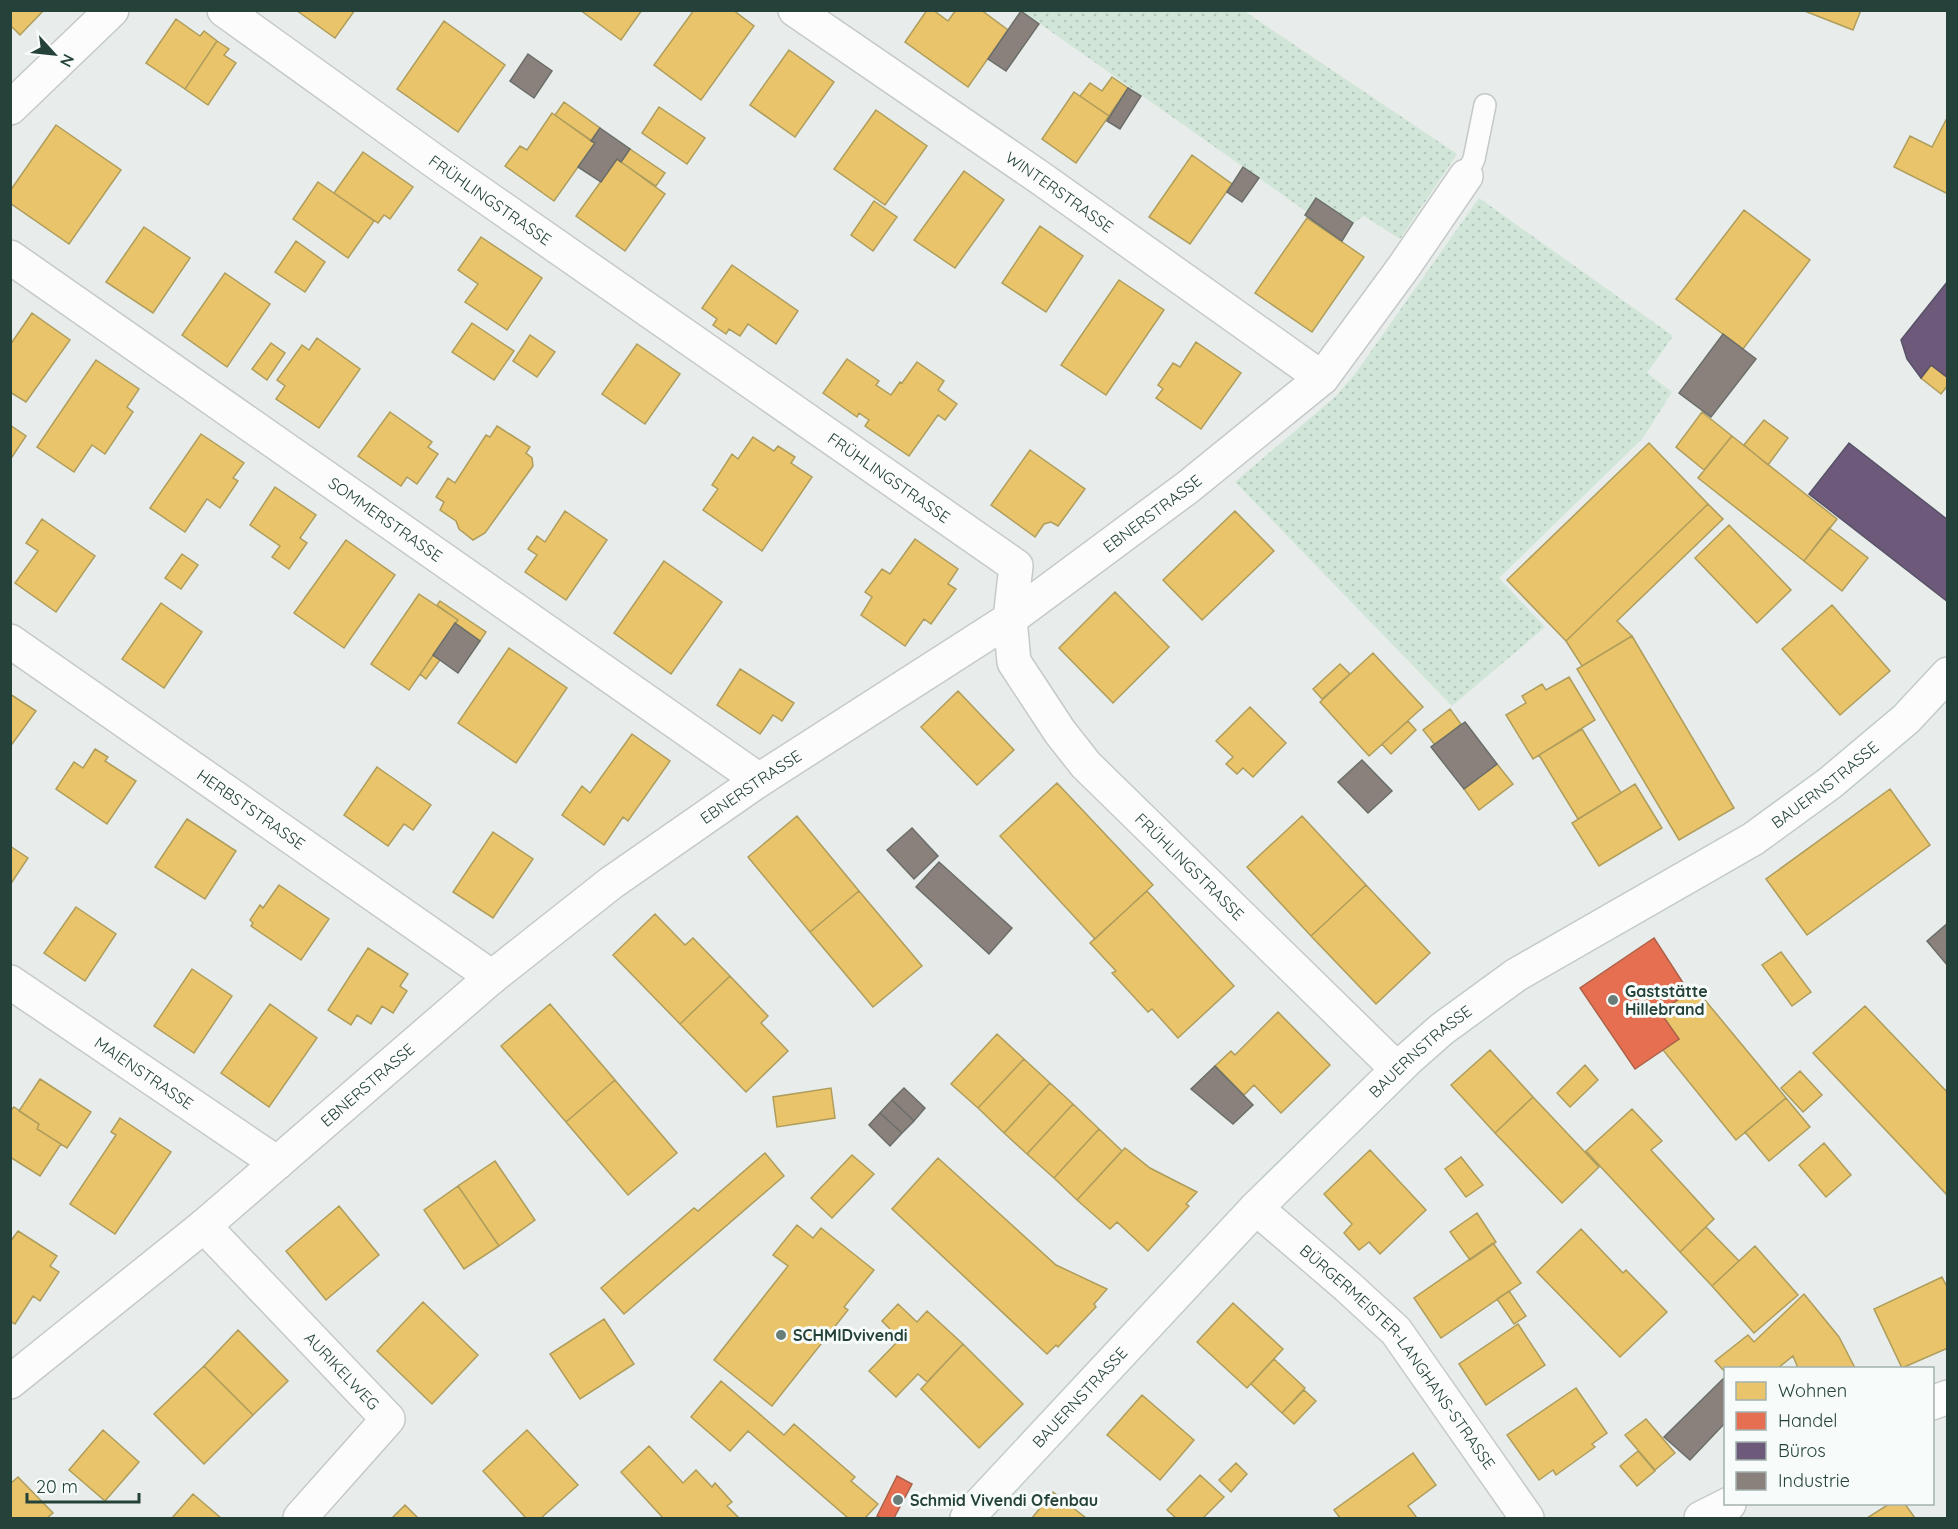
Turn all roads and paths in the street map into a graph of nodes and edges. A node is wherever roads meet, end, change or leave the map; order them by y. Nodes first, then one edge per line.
1 (111, 10) edge
2 (224, 10) edge
3 (795, 10) edge
4 (1485, 105) dead end
5 (10, 108) edge
6 (1466, 176) joint
7 (10, 257) edge
8 (1322, 378) junction
9 (1010, 620) junction
10 (10, 640) edge
11 (1947, 674) edge
12 (759, 780) junction
13 (492, 977) junction
14 (10, 982) edge
15 (1397, 1069) junction
16 (277, 1163) junction
17 (1256, 1208) junction
18 (204, 1226) junction
19 (10, 1382) edge
20 (1725, 1505) edge
21 (300, 1518) edge
22 (967, 1518) edge
23 (1527, 1518) edge
24 (1701, 1518) edge

1 - 5 street
2 - 9 street, FRÜHLINGSTRASSE
3 - 8 street, WINTERSTRASSE
4 - 6 lane
6 - 8 street, EBNERSTRASSE
7 - 12 street, SOMMERSTRASSE
8 - 9 street, EBNERSTRASSE
9 - 12 street, EBNERSTRASSE
9 - 15 street, FRÜHLINGSTRASSE
10 - 13 street, HERBSTSTRASSE
11 - 15 street, BAUERNSTRASSE
12 - 13 street, EBNERSTRASSE
13 - 16 street, EBNERSTRASSE
14 - 16 street, MAIENSTRASSE
15 - 17 street, BAUERNSTRASSE
16 - 18 street, EBNERSTRASSE
17 - 22 street, BAUERNSTRASSE
17 - 23 street, BÜRGERMEISTER-LANGHANS-STRASSE
18 - 19 street, EBNERSTRASSE
18 - 21 street, AURIKELWEG
20 - 24 street

